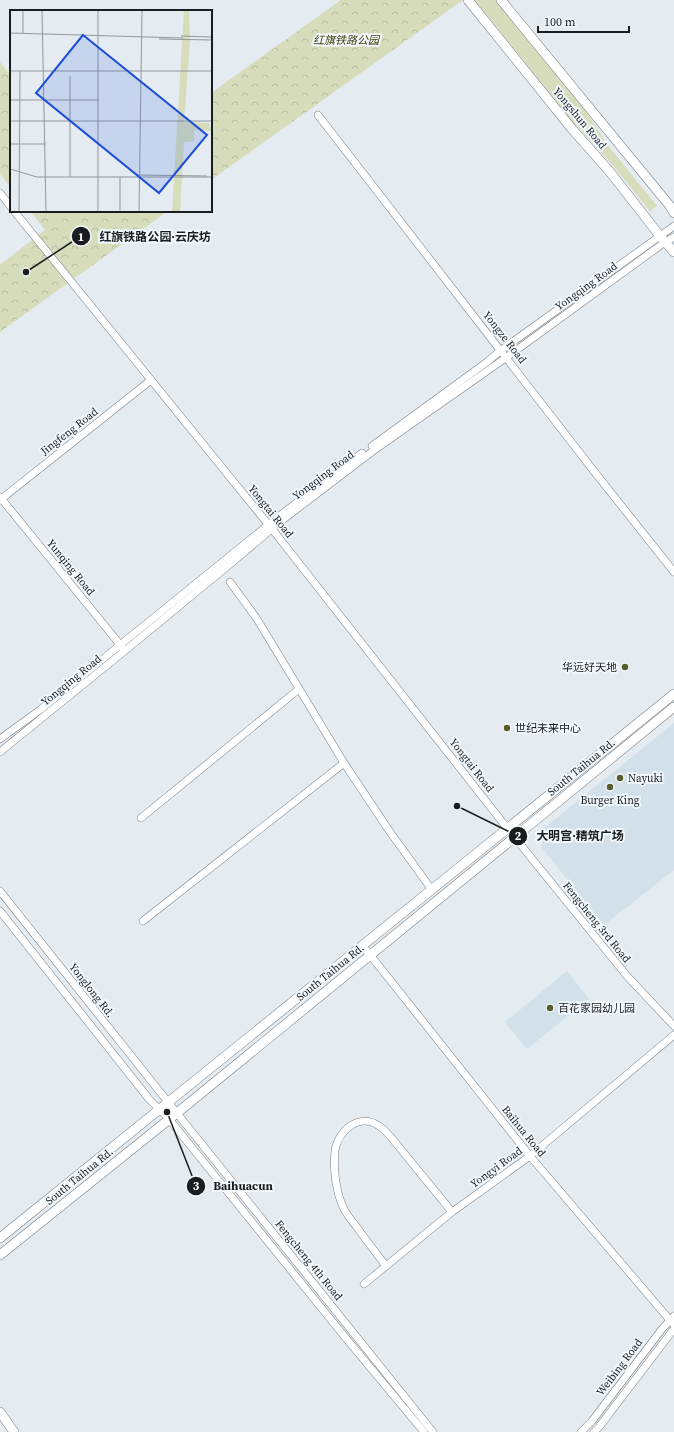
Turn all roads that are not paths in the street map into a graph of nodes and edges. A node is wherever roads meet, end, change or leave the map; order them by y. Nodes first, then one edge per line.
1 (468, 0) edge
2 (501, 0) edge
3 (318, 115) dead end
4 (0, 193) edge
5 (10, 206) edge
6 (15, 212) edge
7 (674, 213) edge
8 (674, 226) edge
9 (674, 237) edge
10 (662, 239) junction
11 (674, 252) edge
12 (502, 350) junction
13 (507, 357) junction
14 (151, 380) junction
15 (1, 498) edge
16 (270, 527) junction
17 (674, 572) edge
18 (230, 582) dead end
19 (120, 645) junction
20 (125, 651) junction
21 (299, 689) junction
22 (674, 694) edge
23 (674, 707) edge
24 (0, 739) edge
25 (0, 752) edge
26 (344, 763) junction
27 (141, 818) dead end
28 (507, 828) junction
29 (515, 837) junction
30 (432, 890) junction
31 (0, 891) edge
32 (0, 911) edge
33 (143, 921) dead end
34 (363, 946) junction
35 (371, 955) junction
36 (674, 1026) edge
37 (674, 1035) edge
38 (168, 1102) junction
39 (158, 1110) junction
40 (177, 1113) junction
41 (169, 1119) junction
42 (530, 1156) junction
43 (452, 1212) junction
44 (0, 1238) edge
45 (0, 1255) edge
46 (386, 1266) junction
47 (364, 1284) dead end
48 (673, 1320) edge
49 (674, 1329) edge
50 (0, 1412) edge
51 (14, 1432) edge
52 (424, 1432) edge
53 (433, 1432) edge
54 (581, 1432) edge
55 (594, 1432) edge

1 - 10 main road, Yongshun Road
2 - 7 main road, Yongshun Road
3 - 12 street, Yongze Road
4 - 5 street
6 - 14 street, Yongtai Road
8 - 10 street, Yongqing Road
9 - 10 street, Yongqing Road
10 - 11 main road, Yongshun Road
10 - 12 street, Yongqing Road
10 - 13 street, Yongqing Road
12 - 13 street, Yongze Road
12 - 16 street, Yongqing Road
13 - 16 street, Yongqing Road
13 - 17 street, Yongze Road
14 - 15 street, Jingfeng Road
14 - 16 street, Yongtai Road
15 - 19 street, Yunqing Road
16 - 19 street, Yongqing Road
16 - 20 street, Yongqing Road
16 - 28 street, Yongtai Road
18 - 21 street
19 - 20 street, Yunqing Road
19 - 24 street, Yongqing Road
20 - 25 street, Yongqing Road
21 - 26 street
21 - 27 street
22 - 28 main road, South Taihua Rd.
23 - 29 main road, South Taihua Rd.
26 - 30 street
26 - 33 street
28 - 29 street, Fengcheng 3rd Road
28 - 30 main road, South Taihua Rd.
29 - 35 main road, South Taihua Rd.
29 - 36 street, Fengcheng 3rd Road
30 - 34 main road, South Taihua Rd.
31 - 38 street, Yonglong Rd.
32 - 39 street, Yonglong Rd.
34 - 35 street, Baihua Road
34 - 38 main road, South Taihua Rd.
35 - 40 main road, South Taihua Rd.
35 - 42 street, Baihua Road
37 - 42 street, Yongyi Road
38 - 39 main road, South Taihua Rd.
38 - 40 street, Fengcheng 4th Road
39 - 41 street, Fengcheng 4th Road
39 - 44 main road, South Taihua Rd.
40 - 41 main road, South Taihua Rd.
40 - 53 street, Fengcheng 4th Road
41 - 45 main road, South Taihua Rd.
41 - 52 street, Fengcheng 4th Road
42 - 43 street, Yongyi Road
42 - 48 street, Baihua Road
43 - 46 street, Yongyi Road
43 - 46 street
46 - 47 street, Yongyi Road
48 - 54 street, Weibing Road
49 - 55 street, Weibing Road
50 - 51 main road

